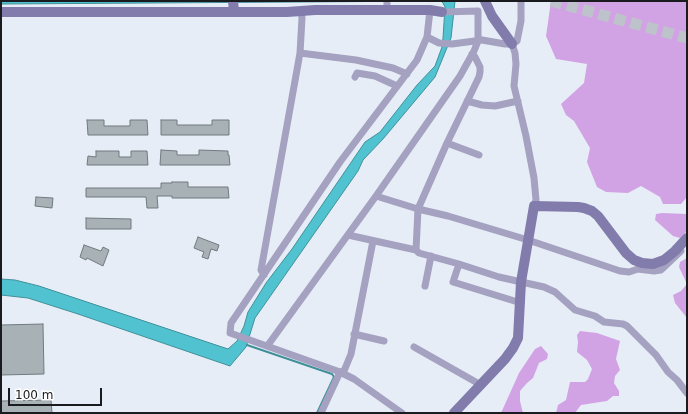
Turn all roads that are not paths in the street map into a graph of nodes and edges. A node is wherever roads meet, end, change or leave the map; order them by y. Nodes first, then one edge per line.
1 (485, 1) edge
2 (521, 1) edge
3 (387, 6) edge
4 (233, 7) edge
5 (430, 10) junction
6 (1, 12) edge
7 (301, 12) junction
8 (442, 12) joint
9 (427, 37) junction
10 (478, 41) junction
11 (512, 44) junction
12 (300, 53) junction
13 (472, 54) junction
14 (406, 74) junction
15 (355, 77) dead end
16 (397, 86) junction
17 (467, 101) junction
18 (518, 101) junction
19 (447, 143) junction
20 (479, 155) dead end
21 (376, 196) junction
22 (534, 206) junction
23 (418, 209) junction
24 (348, 235) junction
25 (686, 239) edge
26 (528, 240) junction
27 (373, 241) junction
28 (416, 250) junction
29 (431, 256) junction
30 (459, 264) junction
31 (264, 275) junction
32 (521, 282) junction
33 (425, 286) dead end
34 (521, 303) junction
35 (354, 334) junction
36 (384, 341) dead end
37 (268, 346) junction
38 (414, 347) dead end
39 (340, 372) junction
40 (481, 385) junction
41 (687, 393) edge
42 (321, 413) edge
43 (402, 413) edge
44 (454, 413) edge

1 - 11 street
2 - 11 street
3 - 5 street
3 - 7 street
4 - 6 street
4 - 7 street
5 - 8 street
5 - 9 street
7 - 12 street
8 - 10 street
9 - 10 street
9 - 14 street
10 - 11 street
10 - 13 street
11 - 18 street
12 - 14 street
12 - 31 street
13 - 17 street
13 - 21 street
14 - 16 street
15 - 16 street
16 - 31 street
17 - 18 street
17 - 19 street
18 - 22 street
19 - 20 street
19 - 23 street
21 - 23 street
21 - 24 street
22 - 25 street
22 - 26 street
23 - 26 street
23 - 28 street
24 - 27 street
24 - 37 street
25 - 26 street
26 - 32 street
27 - 28 street
27 - 35 street
28 - 29 street
29 - 30 street
29 - 33 street
30 - 32 street
30 - 34 street
31 - 37 street
32 - 34 street
32 - 41 street
34 - 40 street
35 - 36 street
35 - 39 street
37 - 39 street
38 - 40 street
39 - 42 street
39 - 43 street
40 - 44 street

